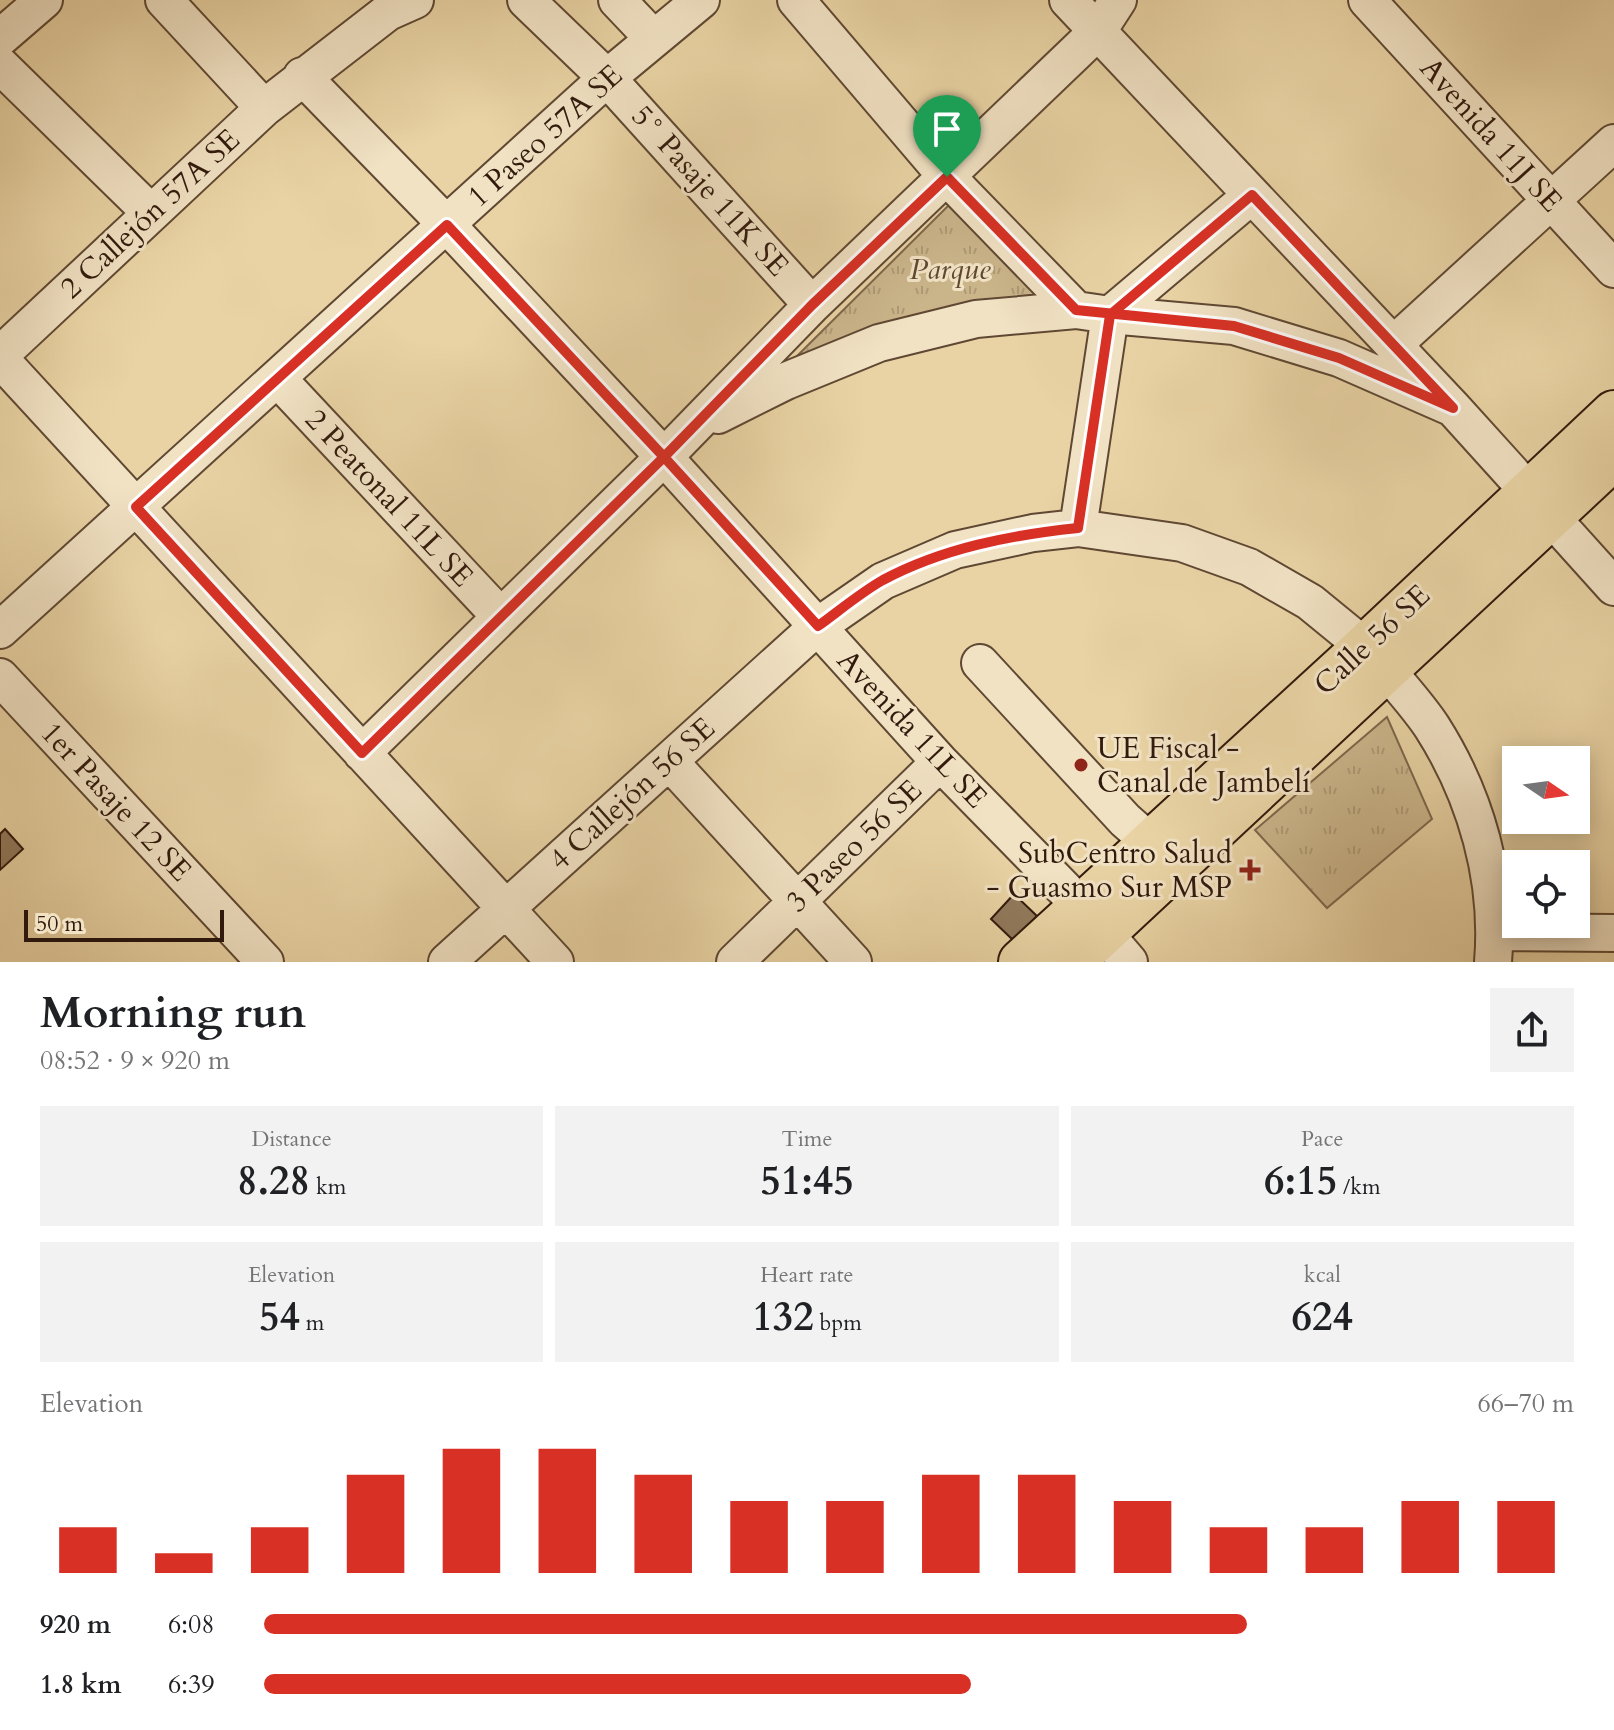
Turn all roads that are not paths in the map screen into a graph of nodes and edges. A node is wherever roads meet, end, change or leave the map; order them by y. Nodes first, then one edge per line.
1 (44, 0) edge
2 (164, 0) edge
3 (415, 0) edge
4 (526, 0) edge
5 (617, 0) edge
6 (701, 0) edge
7 (796, 0) edge
8 (1068, 0) edge
9 (1118, 0) edge
10 (1367, 0) edge
11 (1098, 31) junction
12 (0, 38) edge
13 (654, 39) junction
14 (0, 65) edge
15 (302, 76) junction
16 (607, 78) junction
17 (264, 108) junction
18 (1614, 143) edge
19 (947, 177) junction
20 (1252, 195) junction
21 (1551, 201) junction
22 (151, 213) junction
23 (447, 225) junction
24 (1614, 269) edge
25 (812, 305) junction
26 (1093, 312) junction
27 (1393, 345) junction
28 (0, 357) edge
29 (278, 379) junction
30 (1453, 408) junction
31 (1614, 413) edge
32 (690, 430) junction
33 (664, 457) junction
34 (1614, 457) edge
35 (1540, 505) junction
36 (136, 507) junction
37 (1078, 528) junction
38 (1602, 574) edge
39 (1614, 610) edge
40 (500, 616) junction
41 (818, 626) junction
42 (0, 630) edge
43 (1376, 658) junction
44 (980, 663) dead end
45 (0, 677) edge
46 (362, 753) junction
47 (669, 761) junction
48 (940, 762) junction
49 (1151, 843) junction
50 (796, 903) junction
51 (506, 909) junction
52 (1614, 933) edge
53 (1096, 941) edge
54 (1494, 947) edge
55 (265, 962) edge
56 (447, 962) edge
57 (555, 962) edge
58 (735, 962) edge
59 (853, 962) edge
60 (1021, 962) edge

1 - 12 street
2 - 17 street
3 - 15 street, 2 Callejón 57A SE
4 - 16 street, 5° Pasaje 11K SE
5 - 13 street
6 - 13 street, 1 Paseo 57A SE
7 - 19 street
8 - 11 street
9 - 11 street
10 - 21 street, Avenida 11J SE
11 - 19 street
11 - 20 street
13 - 16 street, 1 Paseo 57A SE
14 - 22 street
15 - 17 street, 2 Callejón 57A SE
15 - 23 street, Avenida 11L SE
16 - 23 street, 1 Paseo 57A SE
16 - 25 street, 5° Pasaje 11K SE
17 - 22 street, 2 Callejón 57A SE
18 - 21 street
19 - 25 street
19 - 26 street
20 - 26 street
20 - 27 street
21 - 24 street, Avenida 11J SE
21 - 27 street
22 - 28 street, 2 Callejón 57A SE
23 - 29 street, 1 Paseo 57A SE
23 - 33 street, Avenida 11L SE
25 - 32 street
26 - 30 street
26 - 32 street
26 - 37 street
27 - 30 street
28 - 36 street
29 - 36 street, 1 Paseo 57A SE
29 - 40 street, 2 Peatonal 11L SE
30 - 35 street
31 - 35 main road, Calle 56 SE
32 - 33 street
33 - 40 street
33 - 41 street, Avenida 11L SE
34 - 35 main road, Calle 56 SE
35 - 38 street
35 - 43 main road, Calle 56 SE
36 - 42 street, 1 Paseo 57A SE
36 - 46 street
37 - 41 street, 4 Callejón 56 SE
37 - 43 street, 4 Callejón 56 SE
38 - 39 street
40 - 46 street
41 - 47 street, 4 Callejón 56 SE
41 - 48 street, Avenida 11L SE
43 - 49 main road, Calle 56 SE
43 - 53 main road, Calle 56 SE
43 - 54 street, 4 Callejón 56 SE
44 - 49 street
45 - 55 street, 1er Pasaje 12 SE
46 - 51 street
47 - 50 street
47 - 51 street, 4 Callejón 56 SE
48 - 50 street, 3 Paseo 56 SE
48 - 53 street, Avenida 11L SE
49 - 53 main road, Calle 56 SE
50 - 58 street, 3 Paseo 56 SE
50 - 59 street
51 - 56 street, 4 Callejón 56 SE
51 - 57 street
52 - 54 street
53 - 60 main road, Calle 56 SE

